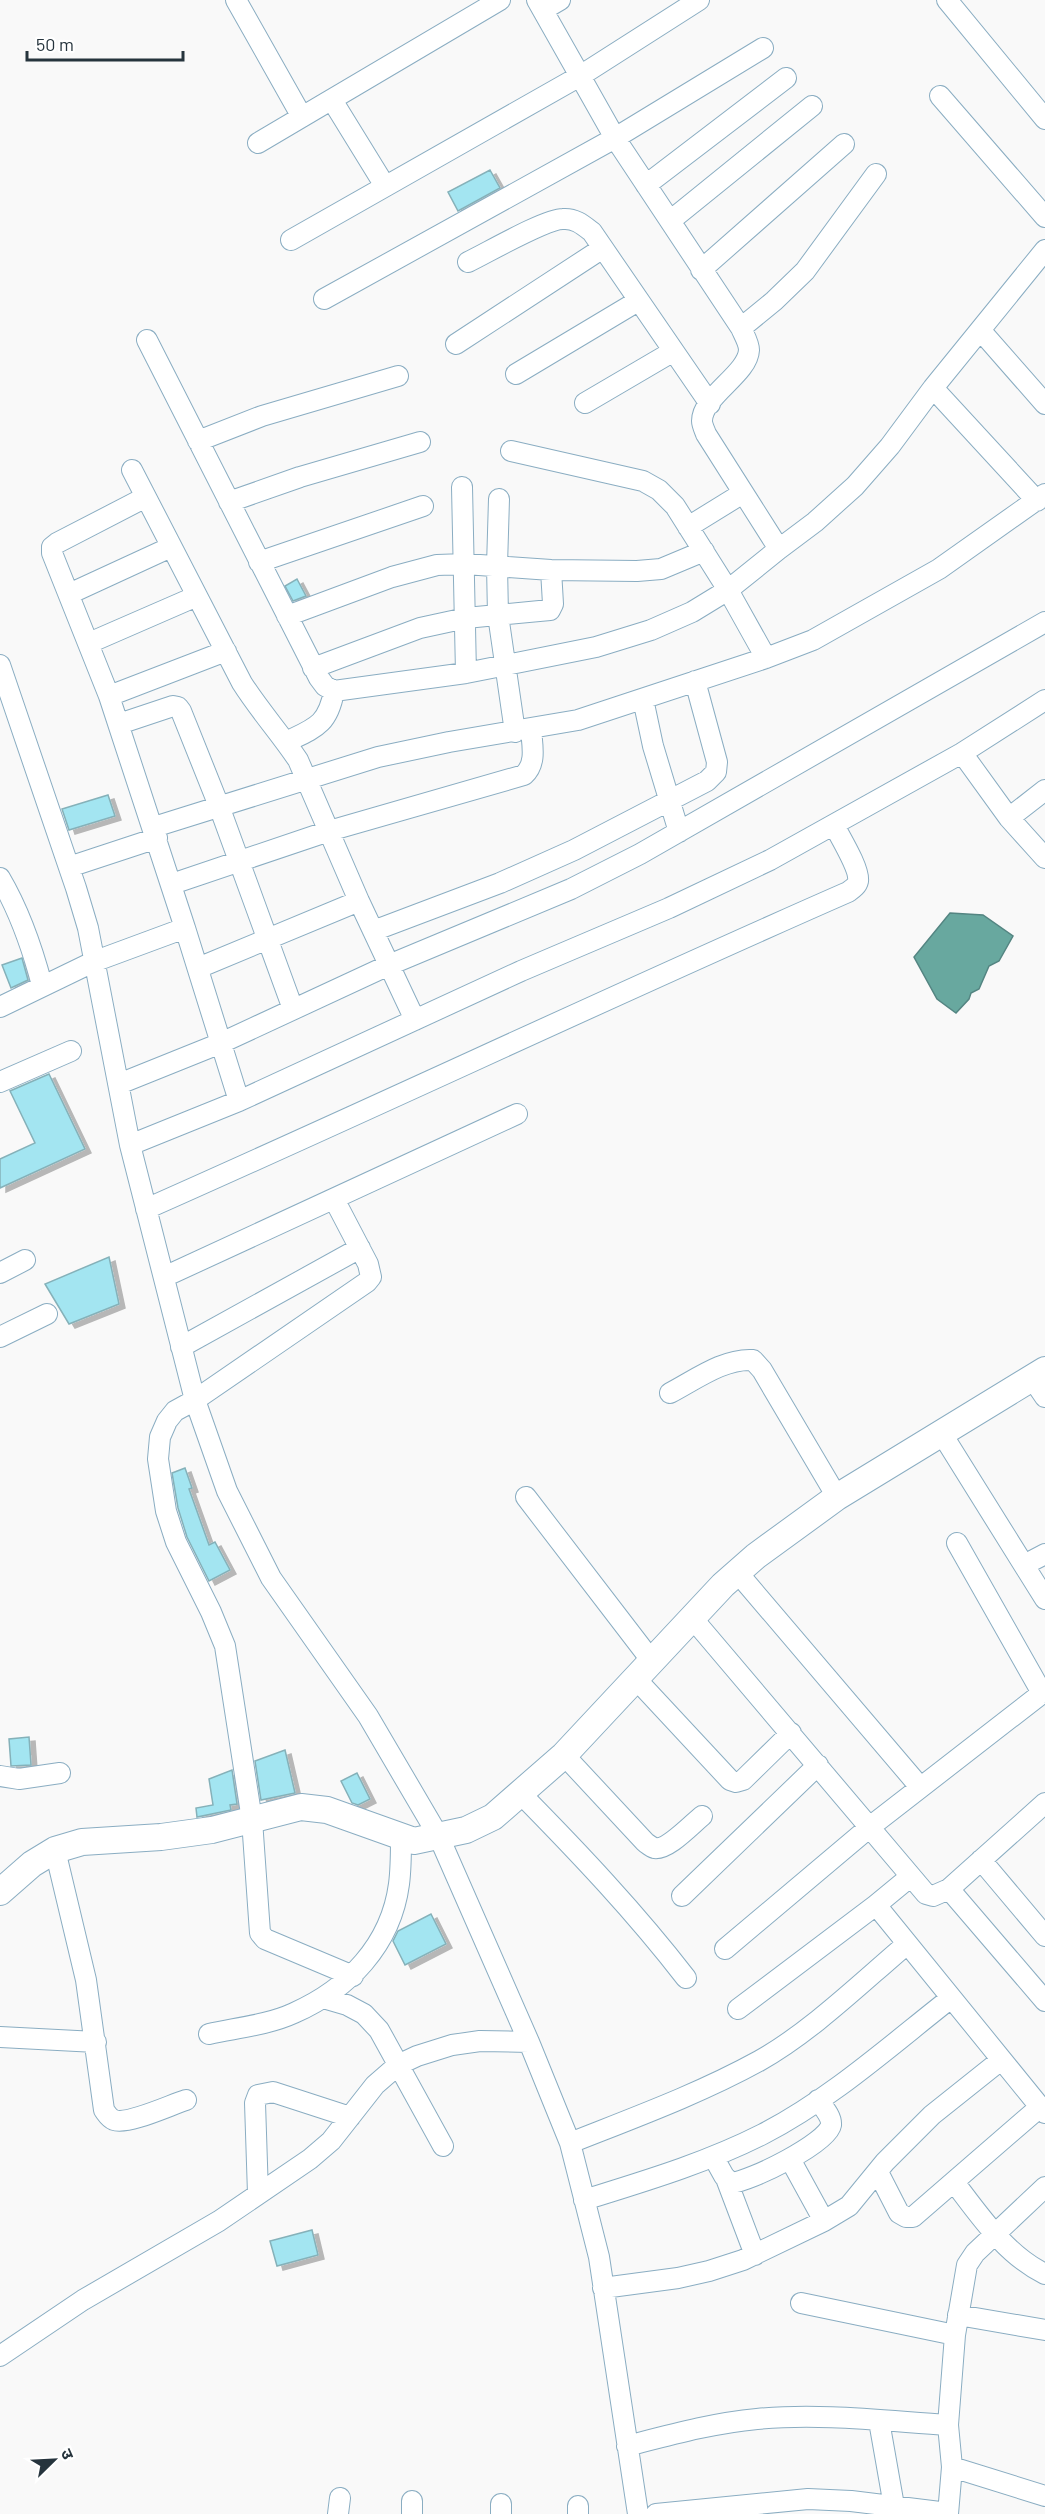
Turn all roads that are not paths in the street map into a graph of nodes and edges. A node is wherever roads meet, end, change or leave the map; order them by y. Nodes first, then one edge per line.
1 (236, 0) edge
2 (500, 0) edge
3 (699, 0) edge
4 (947, 0) edge
5 (547, 3) edge
6 (763, 48) dead end
7 (580, 75) junction
8 (786, 78) dead end
9 (940, 96) dead end
10 (332, 100) junction
11 (812, 106) dead end
12 (302, 117) junction
13 (1045, 119) edge
14 (615, 138) junction
15 (258, 143) dead end
16 (844, 144) dead end
17 (876, 174) dead end
18 (646, 185) junction
19 (385, 186) junction
20 (1045, 217) edge
21 (670, 221) junction
22 (291, 240) dead end
23 (603, 248) junction
24 (1045, 250) edge
25 (468, 262) dead end
26 (701, 270) junction
27 (324, 299) dead end
28 (638, 301) junction
29 (741, 328) junction
30 (981, 331) junction
31 (147, 340) dead end
32 (456, 344) dead end
33 (672, 352) junction
34 (516, 374) dead end
35 (398, 376) dead end
36 (933, 388) junction
37 (585, 403) dead end
38 (710, 404) junction
39 (1045, 404) edge
40 (198, 441) junction
41 (420, 442) dead end
42 (511, 451) dead end
43 (132, 470) dead end
44 (462, 487) dead end
45 (744, 493) junction
46 (146, 497) junction
47 (1041, 497) edge
48 (499, 499) dead end
49 (229, 502) junction
50 (423, 506) dead end
51 (688, 527) junction
52 (171, 547) junction
53 (778, 549) junction
54 (704, 551) junction
55 (260, 562) junction
56 (465, 564) junction
57 (497, 566) junction
58 (551, 570) junction
59 (728, 590) junction
60 (69, 594) junction
61 (197, 596) junction
62 (498, 615) junction
63 (287, 616) junction
64 (466, 618) junction
65 (1045, 622) edge
66 (89, 643) junction
67 (226, 651) junction
68 (766, 658) junction
69 (0, 665) edge
70 (504, 667) junction
71 (314, 668) junction
72 (466, 673) junction
73 (695, 681) junction
74 (334, 691) junction
75 (109, 696) junction
76 (6, 699) edge
77 (643, 699) junction
78 (1045, 700) edge
79 (118, 724) junction
80 (523, 731) junction
81 (286, 742) junction
82 (962, 753) junction
83 (306, 779) junction
84 (1045, 790) edge
85 (670, 801) junction
86 (219, 806) junction
87 (1009, 818) junction
88 (834, 825) junction
89 (329, 831) junction
90 (155, 832) junction
91 (679, 832) junction
92 (1045, 858) edge
93 (239, 861) junction
94 (69, 867) junction
95 (0, 878) edge
96 (172, 884) junction
97 (359, 901) junction
98 (185, 928) junction
99 (373, 931) junction
100 (268, 939) junction
101 (93, 962) junction
102 (389, 965) junction
103 (198, 968) junction
104 (47, 983) junction
105 (0, 1007) edge
106 (293, 1009) junction
107 (415, 1020) junction
108 (221, 1042) junction
109 (71, 1051) dead end
110 (0, 1082) edge
111 (118, 1084) junction
112 (239, 1101) junction
113 (517, 1114) dead end
114 (130, 1145) junction
115 (334, 1199) junction
116 (147, 1209) junction
117 (360, 1248) junction
118 (25, 1260) dead end
119 (0, 1274) edge
120 (164, 1277) junction
121 (47, 1314) dead end
122 (0, 1337) edge
123 (181, 1347) junction
124 (1041, 1382) edge
125 (670, 1394) dead end
126 (185, 1405) junction
127 (942, 1434) junction
128 (526, 1497) dead end
129 (837, 1497) junction
130 (957, 1543) dead end
131 (1045, 1554) edge
132 (1024, 1565) junction
133 (737, 1572) junction
134 (1045, 1599) edge
135 (693, 1619) junction
136 (643, 1669) junction
137 (1043, 1692) edge
138 (791, 1733) junction
139 (564, 1755) junction
140 (818, 1765) junction
141 (60, 1773) dead end
142 (0, 1776) edge
143 (920, 1787) junction
144 (521, 1794) junction
145 (1045, 1803) edge
146 (702, 1816) dead end
147 (252, 1820) junction
148 (871, 1826) junction
149 (420, 1839) junction
150 (55, 1850) junction
151 (981, 1860) junction
152 (910, 1877) junction
153 (949, 1889) junction
154 (0, 1892) edge
155 (682, 1896) dead end
156 (876, 1905) junction
157 (1045, 1936) edge
158 (907, 1944) junction
159 (724, 1949) dead end
160 (353, 1976) junction
161 (686, 1978) dead end
162 (323, 1998) junction
163 (951, 1998) junction
164 (1045, 2001) edge
165 (738, 2009) dead end
166 (209, 2034) dead end
167 (0, 2037) edge
168 (96, 2042) junction
169 (529, 2042) junction
170 (1002, 2060) junction
171 (398, 2065) junction
172 (186, 2100) dead end
173 (818, 2100) junction
174 (1042, 2110) edge
175 (350, 2117) junction
176 (570, 2144) junction
177 (443, 2146) dead end
178 (714, 2158) junction
179 (790, 2159) junction
180 (878, 2172) junction
181 (727, 2181) junction
182 (954, 2182) junction
183 (1045, 2187) edge
184 (258, 2194) junction
185 (584, 2200) junction
186 (824, 2221) junction
187 (994, 2234) junction
188 (755, 2254) junction
189 (1045, 2274) edge
190 (603, 2288) junction
191 (801, 2303) dead end
192 (957, 2325) junction
193 (1045, 2330) edge
194 (0, 2356) edge
195 (879, 2421) junction
196 (948, 2425) junction
197 (627, 2446) junction
198 (952, 2467) junction
199 (1045, 2496) edge
200 (894, 2506) junction
201 (638, 2514) edge
202 (656, 2514) edge
203 (948, 2514) edge

1 - 12 street
2 - 10 street
3 - 7 street
4 - 13 street
5 - 7 street
6 - 14 street
7 - 14 street
7 - 19 street
8 - 18 street
9 - 20 street
10 - 12 street
10 - 19 street
11 - 21 street
12 - 15 street
14 - 18 street
14 - 27 street
16 - 26 street
17 - 29 street
18 - 21 street
19 - 22 street
21 - 26 street
23 - 25 street
23 - 28 street
23 - 32 street
24 - 30 street
26 - 29 street
28 - 33 street
28 - 34 street
29 - 38 street
30 - 36 street
30 - 39 street
31 - 40 street
33 - 37 street
33 - 38 street
35 - 40 street
36 - 47 street
36 - 53 street
38 - 45 street
40 - 49 street
41 - 49 street
42 - 51 street
43 - 46 street
44 - 56 street
45 - 51 street
45 - 53 street
46 - 52 street
46 - 60 street
47 - 68 street
48 - 57 street
49 - 55 street
50 - 55 street
51 - 54 street
52 - 60 street
52 - 61 street
53 - 59 street
54 - 58 street
54 - 59 street
55 - 63 street
56 - 57 street
56 - 63 street
56 - 64 street
57 - 58 street
57 - 62 street
58 - 62 street
59 - 68 street
59 - 70 street
60 - 66 street
61 - 66 street
61 - 67 street
62 - 64 street
62 - 70 street
63 - 71 street
64 - 71 street
64 - 72 street
65 - 91 street
66 - 75 street
67 - 75 street
67 - 81 street
68 - 73 street
69 - 76 street
70 - 72 street
70 - 80 street
71 - 74 street
72 - 74 street
73 - 77 street
73 - 85 street
74 - 81 street
75 - 79 street
76 - 94 street
77 - 80 street
77 - 85 street
78 - 82 street
79 - 86 street
79 - 90 street
80 - 83 street
80 - 89 street
81 - 83 street
82 - 87 street
82 - 88 street
83 - 86 street
83 - 89 street
84 - 87 street
85 - 91 street
85 - 99 street
86 - 90 street
86 - 93 street
87 - 92 street
88 - 107 street
88 - 116 street
89 - 93 street
89 - 97 street
90 - 94 street
90 - 96 street
91 - 102 street
93 - 96 street
93 - 100 street
94 - 101 street
95 - 104 street
96 - 98 street
97 - 99 street
97 - 100 street
98 - 101 street
98 - 103 street
99 - 102 street
100 - 103 street
100 - 106 street
101 - 104 street
101 - 111 street
102 - 106 street
102 - 107 street
103 - 108 street
104 - 105 street
106 - 108 street
107 - 112 street
108 - 111 street
108 - 112 street
109 - 110 street
111 - 114 street
112 - 114 street
113 - 115 street
114 - 116 street
115 - 117 street
115 - 120 street
116 - 120 street
117 - 123 street
117 - 126 street
118 - 119 street
120 - 123 street
121 - 122 street
123 - 126 street
124 - 127 street
125 - 129 street
126 - 147 street
126 - 149 street
127 - 129 street
127 - 132 street
128 - 136 street
129 - 133 street
130 - 137 street
131 - 132 street
132 - 134 street
133 - 135 street
133 - 143 street
135 - 136 street
135 - 138 street
136 - 138 street
136 - 139 street
137 - 143 street
138 - 140 street
139 - 144 street
139 - 146 street
140 - 148 street
140 - 155 street
141 - 142 street
143 - 148 street
144 - 149 street
144 - 161 street
145 - 151 street
147 - 149 street
147 - 150 street
147 - 160 street
148 - 152 street
148 - 159 street
149 - 160 street
149 - 169 street
150 - 154 street
150 - 168 street
151 - 153 street
151 - 157 street
152 - 153 street
152 - 156 street
153 - 164 street
156 - 158 street
156 - 165 street
158 - 163 street
158 - 176 street
160 - 162 street
162 - 166 street
162 - 171 street
163 - 170 street
163 - 173 street
167 - 168 street
168 - 172 street
169 - 171 street
169 - 176 street
170 - 174 street
170 - 180 street
171 - 175 street
171 - 177 street
173 - 178 street
173 - 179 street
174 - 182 street
175 - 184 street
175 - 184 street
176 - 185 street
178 - 181 street
178 - 185 street
179 - 181 street
179 - 186 street
180 - 182 street
180 - 186 street
181 - 188 street
182 - 187 street
183 - 187 street
184 - 194 street
185 - 190 street
186 - 188 street
187 - 189 street
187 - 192 street
188 - 190 street
190 - 197 street
191 - 192 street
192 - 193 street
192 - 196 street
195 - 196 street
195 - 197 street
195 - 200 street
196 - 198 street
197 - 201 street
198 - 199 street
198 - 203 street
200 - 202 street
200 - 203 street

